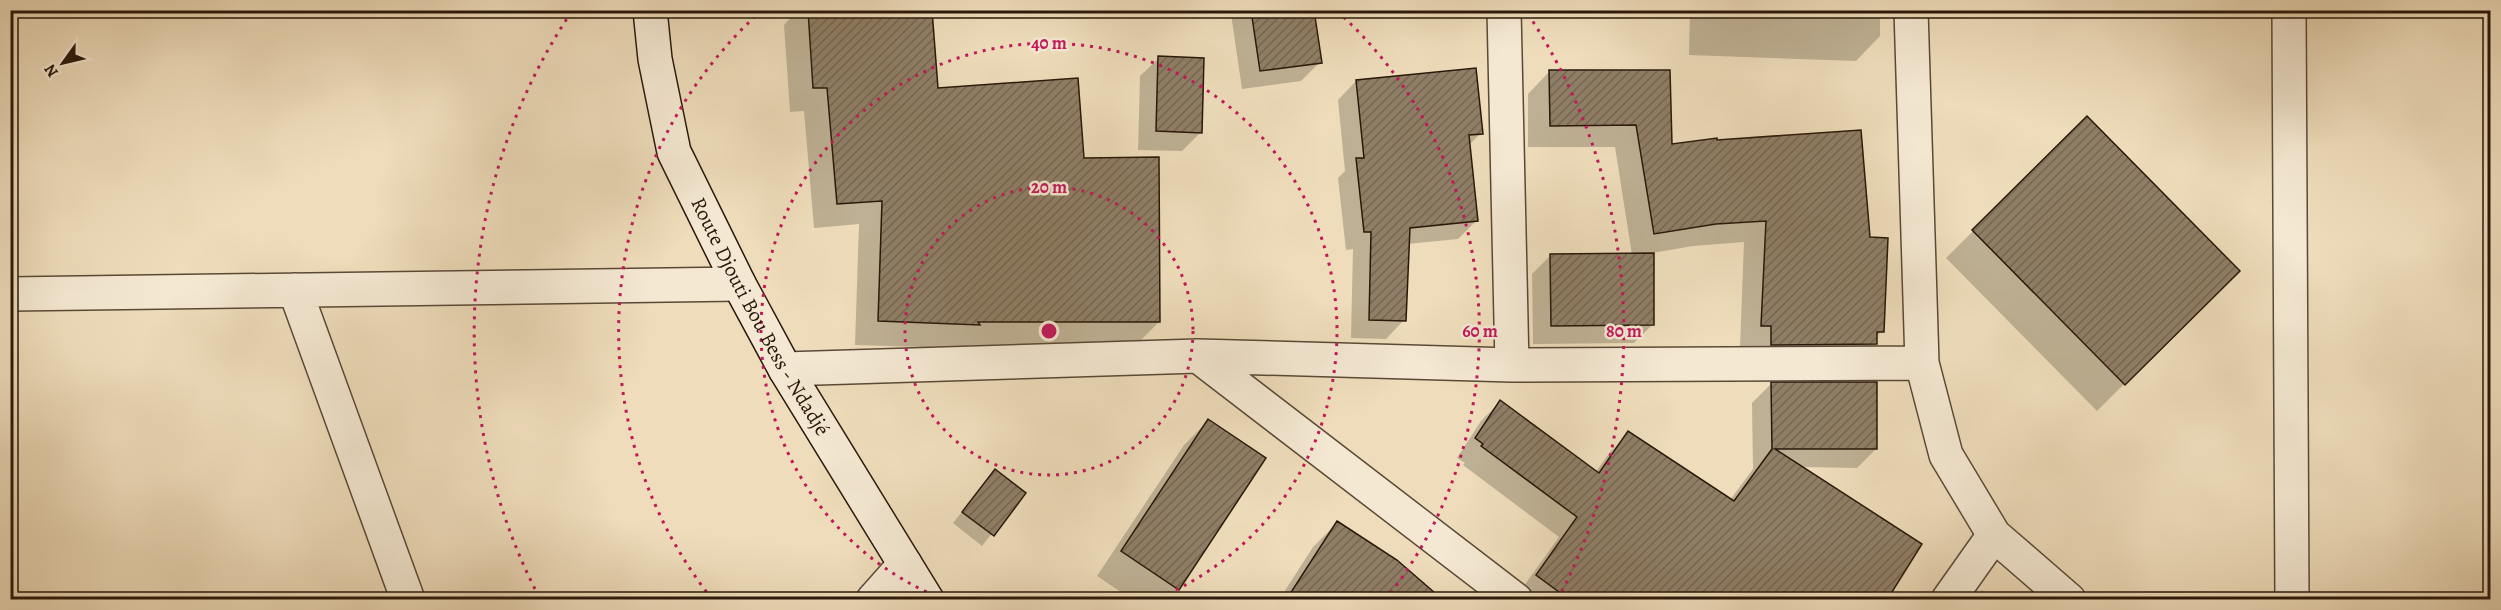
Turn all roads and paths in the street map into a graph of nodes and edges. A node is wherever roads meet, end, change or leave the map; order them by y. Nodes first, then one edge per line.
1 (650, 10) edge
2 (1504, 10) edge
3 (1911, 10) edge
4 (2289, 10) edge
5 (739, 284) junction
6 (295, 290) junction
7 (10, 294) edge
8 (1198, 356) junction
9 (1923, 363) junction
10 (1512, 365) junction
11 (785, 369) junction
12 (1994, 535) junction
13 (905, 564) junction
14 (408, 600) edge
15 (873, 600) edge
16 (927, 600) edge
17 (1516, 600) edge
18 (1948, 600) edge
19 (2069, 600) edge
20 (2292, 600) edge

1 - 5 street, Route Djouti Bou Bess - Ndadjé
2 - 10 street
3 - 9 street
4 - 20 street
5 - 6 street
5 - 11 street, Route Djouti Bou Bess - Ndadjé
6 - 7 street
6 - 14 street
8 - 10 street
8 - 11 street
8 - 17 street
9 - 10 street
9 - 12 street
11 - 13 street, Route Djouti Bou Bess - Ndadjé
12 - 18 street
12 - 19 street
13 - 15 street
13 - 16 street, Route Djouti Bou Bess - Ndadjé

